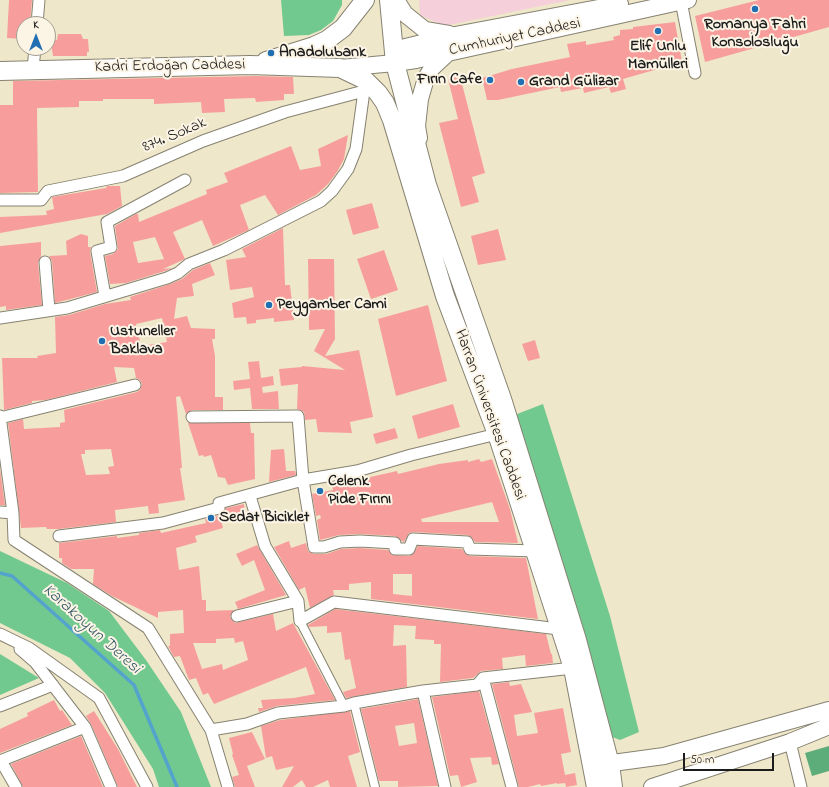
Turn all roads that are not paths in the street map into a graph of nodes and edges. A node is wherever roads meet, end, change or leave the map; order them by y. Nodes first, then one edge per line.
1 (39, 0) edge
2 (352, 0) edge
3 (365, 0) edge
4 (389, 0) edge
5 (396, 0) edge
6 (643, 0) edge
7 (685, 1) edge
8 (38, 16) edge
9 (343, 28) junction
10 (455, 35) junction
11 (450, 52) junction
12 (34, 56) edge
13 (394, 57) junction
14 (250, 65) junction
15 (340, 68) junction
16 (33, 69) junction
17 (0, 71) edge
18 (695, 73) dead end
19 (185, 180) dead end
20 (427, 185) junction
21 (0, 200) edge
22 (45, 262) dead end
23 (105, 296) junction
24 (49, 310) junction
25 (0, 318) edge
26 (135, 385) dead end
27 (0, 417) edge
28 (192, 417) dead end
29 (497, 434) junction
30 (303, 480) junction
31 (250, 496) junction
32 (0, 512) edge
33 (13, 513) junction
34 (59, 536) dead end
35 (536, 551) junction
36 (298, 601) junction
37 (237, 616) dead end
38 (300, 621) junction
39 (559, 629) junction
40 (3, 635) edge
41 (573, 668) junction
42 (483, 678) junction
43 (53, 685) junction
44 (423, 691) junction
45 (349, 704) junction
46 (0, 706) edge
47 (829, 710) edge
48 (829, 726) edge
49 (85, 727) junction
50 (211, 730) junction
51 (790, 742) junction
52 (0, 761) edge
53 (601, 765) junction
54 (16, 787) edge
55 (111, 787) edge
56 (147, 787) edge
57 (228, 787) edge
58 (375, 787) edge
59 (445, 787) edge
60 (512, 787) edge
61 (596, 787) edge
62 (613, 787) edge
63 (652, 787) edge
64 (801, 787) edge

1 - 8 street
2 - 9 street
3 - 9 main road
4 - 13 main road, Harran Üniversitesi Caddesi
5 - 10 main road
6 - 10 main road, Cumhuriyet Caddesi
7 - 11 main road, Cumhuriyet Caddesi
7 - 18 street
9 - 14 main road
10 - 13 main road, Cumhuriyet Caddesi
11 - 13 main road, Cumhuriyet Caddesi
11 - 20 main road
12 - 16 street
13 - 15 main road, Cumhuriyet Caddesi
13 - 20 main road, Harran Üniversitesi Caddesi
14 - 15 main road, Kadri Erdoğan Caddesi
14 - 16 main road, Kadri Erdoğan Caddesi
15 - 29 main road, Harran Üniversitesi Caddesi
16 - 17 main road, Kadri Erdoğan Caddesi
19 - 23 street
20 - 53 main road, Harran Üniversitesi Caddesi
21 - 23 street, 874. Sokak
22 - 24 street
23 - 24 street
24 - 25 street
26 - 27 street
27 - 33 street
28 - 30 street
29 - 30 street
29 - 35 main road, Harran Üniversitesi Caddesi
30 - 31 street
30 - 35 street
31 - 34 street
31 - 36 street
32 - 33 street
33 - 50 street
35 - 39 main road, Harran Üniversitesi Caddesi
36 - 37 street
36 - 38 street
38 - 39 street
38 - 45 street
39 - 41 main road, Harran Üniversitesi Caddesi
40 - 43 street
40 - 56 street
41 - 42 street
41 - 53 main road, Harran Üniversitesi Caddesi
42 - 44 street
42 - 60 street
43 - 46 street
43 - 49 street
44 - 45 street
44 - 59 street
45 - 50 street
45 - 58 street
47 - 53 main road
48 - 51 main road
49 - 52 street
49 - 55 street
50 - 57 street
51 - 63 main road
51 - 64 street
52 - 54 street
53 - 61 main road, Harran Üniversitesi Caddesi
53 - 62 main road, Harran Üniversitesi Caddesi

